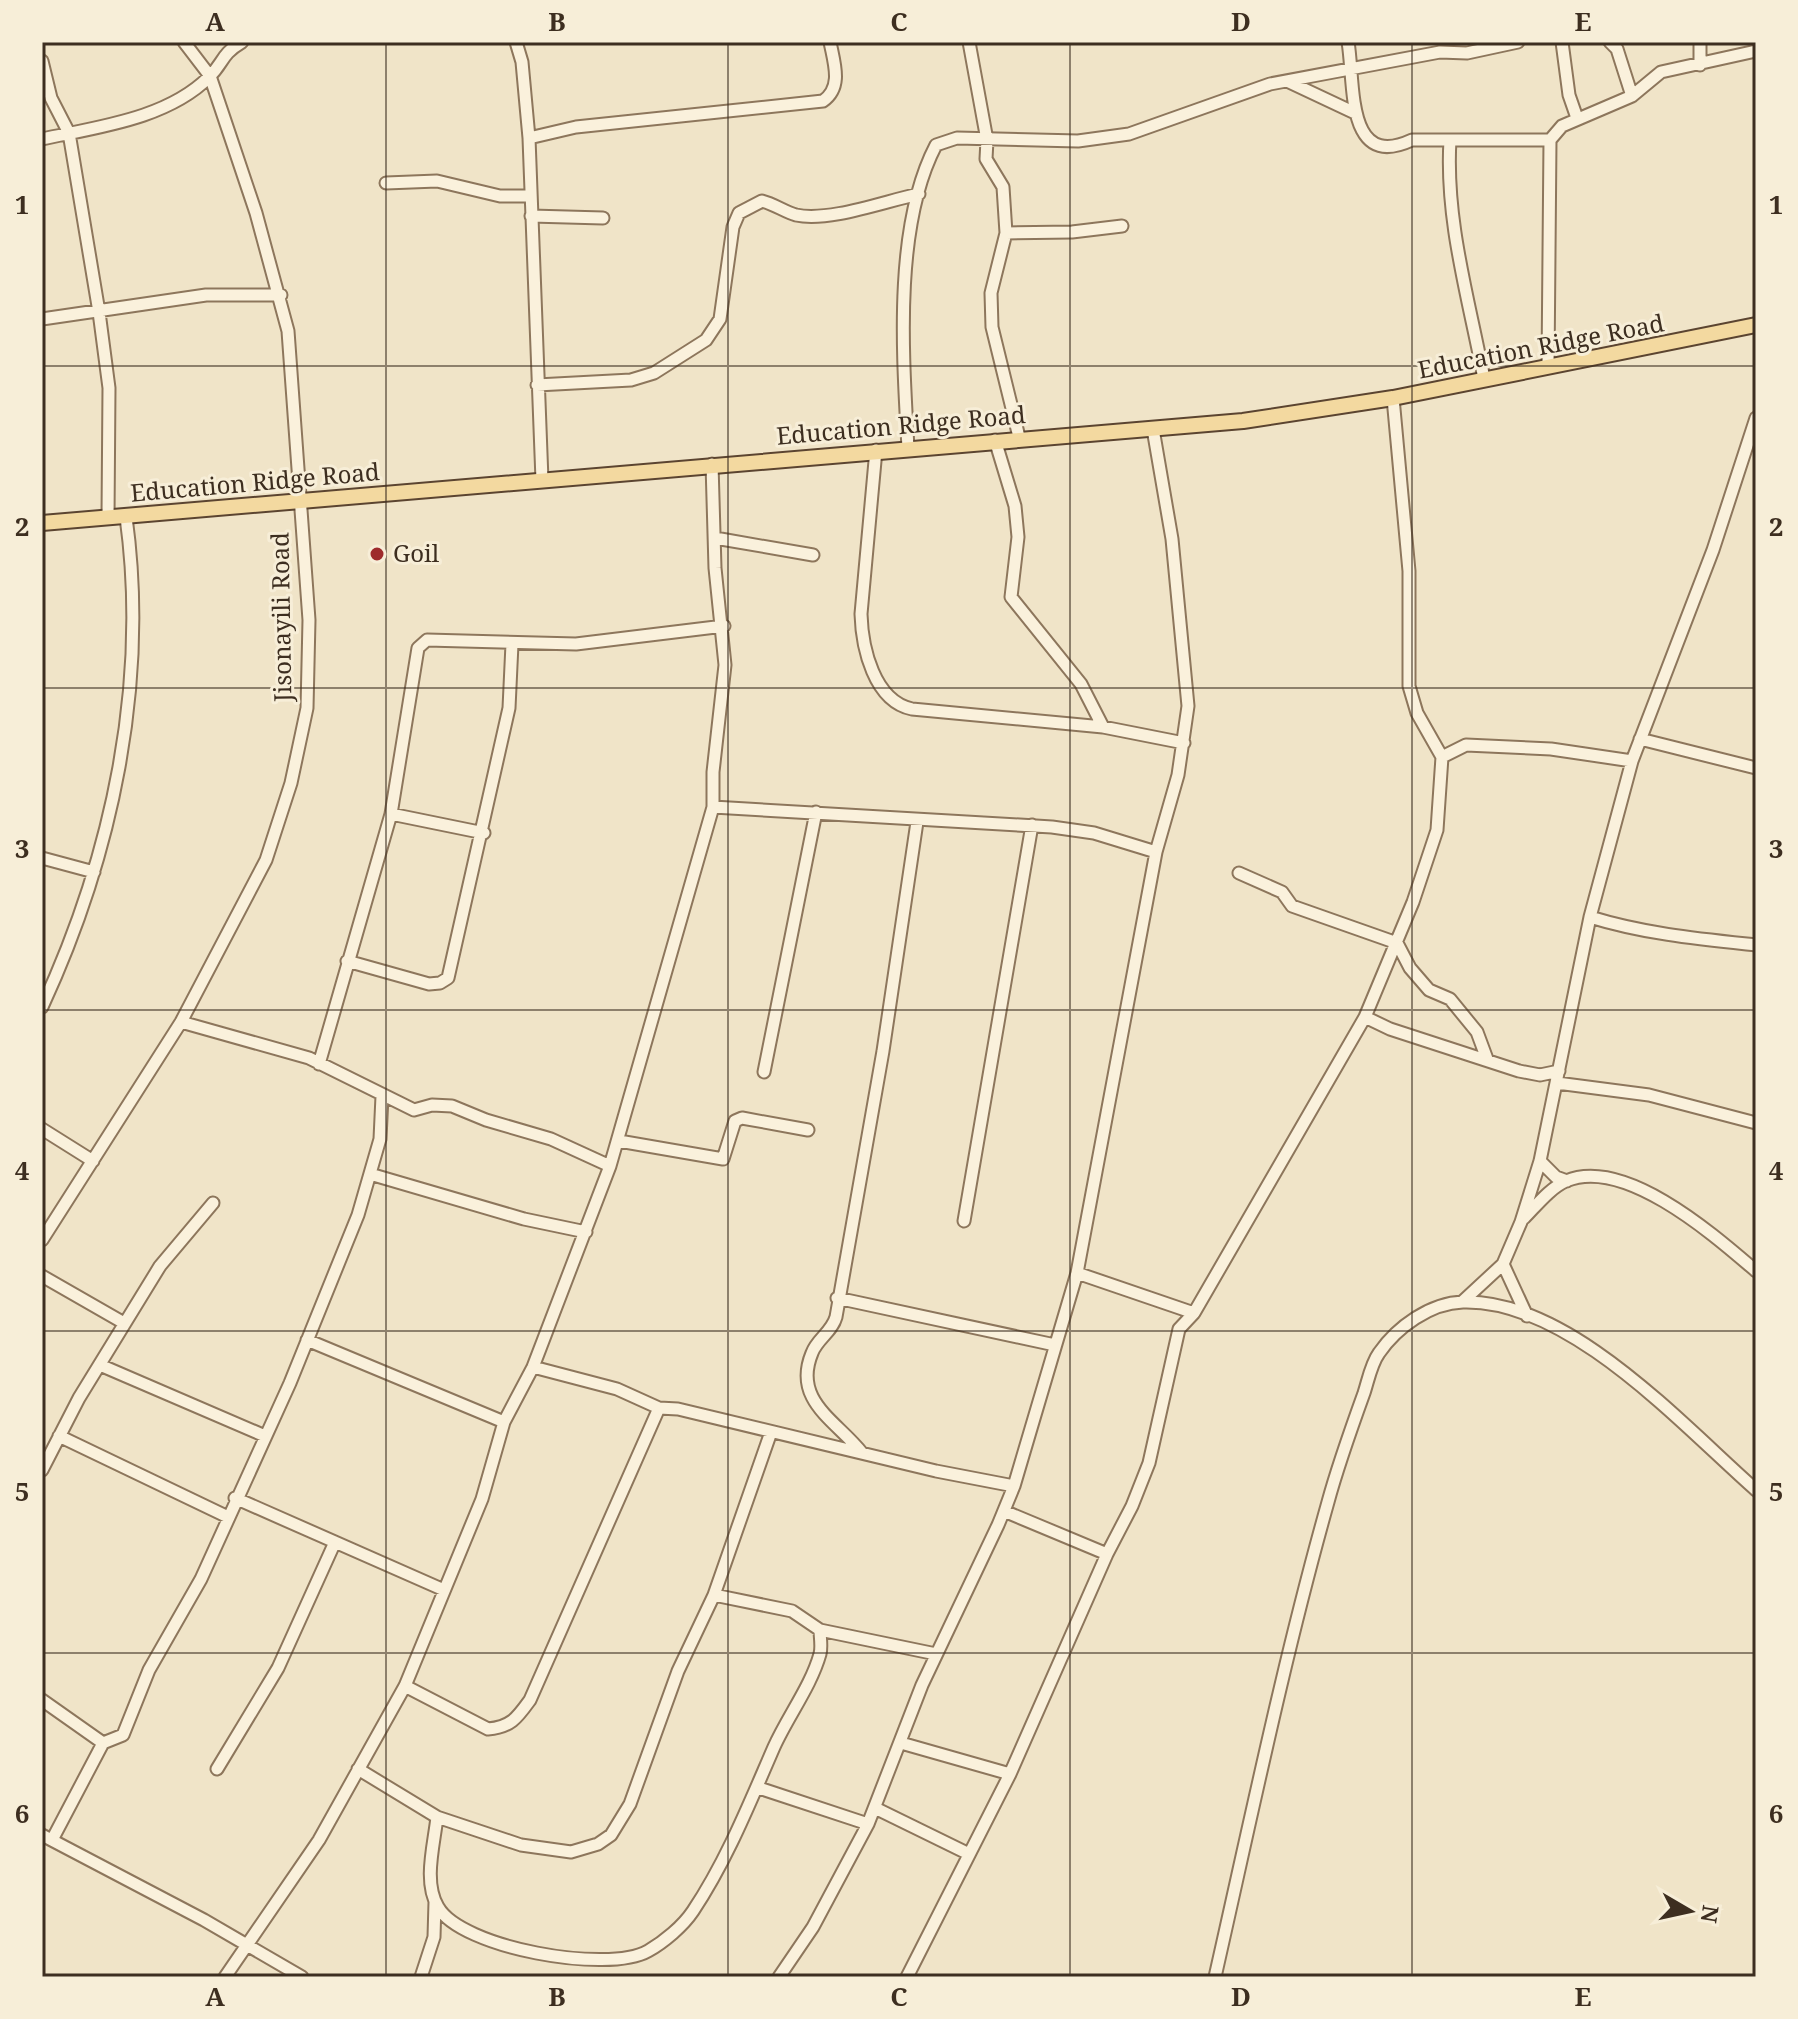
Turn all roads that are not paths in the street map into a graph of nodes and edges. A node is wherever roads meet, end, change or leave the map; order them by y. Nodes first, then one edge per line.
1 (184, 42) edge
2 (242, 42) edge
3 (516, 42) edge
4 (830, 42) edge
5 (969, 42) edge
6 (1348, 42) edge
7 (1518, 42) edge
8 (1562, 42) edge
9 (1610, 42) edge
10 (1700, 42) edge
11 (1439, 47) edge
12 (1756, 51) edge
13 (42, 61) edge
14 (1700, 65) junction
15 (1352, 70) junction
16 (210, 76) junction
17 (1287, 81) junction
18 (1632, 96) junction
19 (1355, 113) junction
20 (1577, 118) junction
21 (69, 133) junction
22 (529, 138) junction
23 (42, 139) edge
24 (987, 140) junction
25 (1450, 140) junction
26 (1550, 140) junction
27 (386, 183) dead end
28 (919, 194) junction
29 (531, 196) junction
30 (531, 216) junction
31 (603, 218) dead end
32 (1122, 226) dead end
33 (1006, 233) junction
34 (281, 295) junction
35 (99, 312) junction
36 (42, 319) edge
37 (1756, 325) edge
38 (1548, 367) junction
39 (1484, 379) junction
40 (537, 385) junction
41 (1393, 398) junction
42 (1756, 418) edge
43 (1153, 429) junction
44 (1019, 437) junction
45 (995, 440) junction
46 (908, 448) junction
47 (876, 450) junction
48 (712, 464) junction
49 (542, 480) junction
50 (300, 503) junction
51 (126, 517) junction
52 (108, 518) junction
53 (42, 523) edge
54 (715, 538) junction
55 (813, 555) dead end
56 (724, 626) junction
57 (512, 644) junction
58 (1103, 727) junction
59 (1640, 739) junction
60 (1184, 743) junction
61 (1435, 743) junction
62 (1459, 746) junction
63 (1442, 757) junction
64 (1632, 761) junction
65 (1756, 768) edge
66 (713, 807) junction
67 (816, 812) junction
68 (391, 814) junction
69 (917, 822) junction
70 (1032, 825) junction
71 (484, 833) junction
72 (1156, 852) junction
73 (42, 858) edge
74 (94, 872) junction
75 (1239, 873) dead end
76 (1590, 917) junction
77 (1397, 943) junction
78 (1756, 945) edge
79 (347, 961) junction
80 (42, 1007) edge
81 (1365, 1017) junction
82 (181, 1022) junction
83 (1487, 1059) junction
84 (319, 1064) junction
85 (764, 1072) dead end
86 (1558, 1077) junction
87 (382, 1096) junction
88 (1756, 1123) edge
89 (42, 1129) edge
90 (808, 1130) dead end
91 (619, 1141) junction
92 (93, 1161) junction
93 (1540, 1161) junction
94 (610, 1166) junction
95 (370, 1174) junction
96 (1567, 1181) junction
97 (213, 1203) dead end
98 (964, 1221) dead end
99 (1521, 1222) junction
100 (586, 1232) junction
101 (42, 1240) edge
102 (1503, 1264) junction
103 (1756, 1271) edge
104 (1077, 1273) junction
105 (42, 1276) edge
106 (837, 1298) junction
107 (1462, 1302) junction
108 (1194, 1313) junction
109 (1527, 1316) junction
110 (124, 1323) junction
111 (307, 1340) junction
112 (1055, 1345) junction
113 (100, 1365) junction
114 (533, 1367) junction
115 (659, 1408) junction
116 (504, 1422) junction
117 (771, 1432) junction
118 (59, 1436) junction
119 (265, 1436) junction
120 (862, 1453) junction
121 (42, 1470) edge
122 (1014, 1486) junction
123 (1756, 1490) edge
124 (235, 1498) junction
125 (1004, 1511) junction
126 (228, 1517) junction
127 (335, 1542) junction
128 (1107, 1554) junction
129 (444, 1590) junction
130 (714, 1595) junction
131 (820, 1630) junction
132 (936, 1654) junction
133 (405, 1686) junction
134 (42, 1700) edge
135 (103, 1743) junction
136 (901, 1743) junction
137 (217, 1769) dead end
138 (358, 1769) junction
139 (1010, 1774) junction
140 (759, 1788) junction
141 (875, 1808) junction
142 (437, 1817) junction
143 (868, 1824) junction
144 (47, 1838) edge
145 (969, 1854) junction
146 (435, 1902) junction
147 (245, 1945) junction
148 (225, 1977) edge
149 (302, 1977) edge
150 (421, 1977) edge
151 (779, 1977) edge
152 (907, 1977) edge
153 (1215, 1977) edge

1 - 16 street, Jisonayili Road
2 - 16 street
3 - 22 street
4 - 22 street
5 - 24 street
6 - 15 street
7 - 11 street
8 - 20 street
9 - 18 street
10 - 14 street
11 - 15 street
12 - 14 street
13 - 21 street
14 - 18 street
15 - 17 street
15 - 19 street
16 - 21 street
16 - 34 street, Jisonayili Road
17 - 19 street
17 - 24 street
18 - 20 street
19 - 25 street
20 - 26 street
21 - 23 street
21 - 35 street
22 - 29 street
24 - 28 street
24 - 33 street
25 - 26 street
25 - 39 street
26 - 38 street
27 - 29 street
28 - 40 street
28 - 46 street
29 - 30 street
30 - 31 street
30 - 40 street
32 - 33 street
33 - 44 street
34 - 35 street
34 - 50 street, Jisonayili Road
35 - 36 street
35 - 52 street
37 - 38 main road, Education Ridge Road
38 - 39 main road, Education Ridge Road
39 - 41 main road, Education Ridge Road
40 - 49 street
41 - 43 main road, Education Ridge Road
41 - 61 street
42 - 59 street
43 - 44 main road, Education Ridge Road
43 - 60 street
44 - 45 main road, Education Ridge Road
45 - 46 main road, Education Ridge Road
45 - 58 street
46 - 47 main road, Education Ridge Road
47 - 48 main road, Education Ridge Road
47 - 58 street
48 - 49 main road, Education Ridge Road
48 - 54 street
49 - 50 main road, Education Ridge Road
50 - 51 main road, Education Ridge Road
50 - 82 street, Jisonayili Road
51 - 52 main road, Education Ridge Road
51 - 74 street
52 - 53 main road, Education Ridge Road
54 - 55 street
54 - 56 street
56 - 57 street
56 - 66 street
57 - 68 street
57 - 71 street
58 - 60 street
59 - 64 street
59 - 65 street
60 - 72 street
61 - 62 street
61 - 63 street
62 - 63 street
62 - 64 street
63 - 77 street
64 - 76 street
66 - 67 street
66 - 91 street
67 - 69 street
67 - 85 street
68 - 71 street
68 - 79 street
69 - 70 street
69 - 106 street
70 - 72 street
70 - 98 street
71 - 79 street
72 - 104 street
73 - 74 street
74 - 80 street
75 - 77 street
76 - 78 street
76 - 86 street
77 - 81 street
77 - 83 street
79 - 84 street
81 - 83 street
81 - 108 street
82 - 84 street
82 - 92 street, Jisonayili Road
83 - 86 street
84 - 87 street
86 - 88 street
86 - 93 street
87 - 94 street
87 - 95 street
89 - 92 street
90 - 91 street
91 - 94 street
92 - 101 street, Jisonayili Road
93 - 96 street
93 - 99 street
94 - 100 street
95 - 100 street
95 - 111 street
96 - 99 street
96 - 103 street
97 - 110 street
99 - 102 street
100 - 114 street
102 - 107 street
102 - 109 street
104 - 108 street
104 - 112 street
105 - 110 street
106 - 112 street
106 - 120 street
107 - 109 street
107 - 153 street
108 - 128 street
109 - 123 street
110 - 113 street
111 - 116 street
111 - 119 street
112 - 122 street
113 - 118 street
113 - 119 street
114 - 115 street
114 - 116 street
115 - 117 street
115 - 133 street
116 - 129 street
117 - 120 street
117 - 130 street
118 - 121 street
118 - 126 street
119 - 124 street
120 - 122 street
122 - 125 street
124 - 126 street
124 - 127 street
125 - 128 street
125 - 132 street
126 - 135 street
127 - 129 street
127 - 137 street
128 - 139 street
129 - 133 street
130 - 131 street
130 - 142 street
131 - 132 street
131 - 140 street
132 - 136 street
133 - 138 street
134 - 135 street
135 - 144 street
136 - 139 street
136 - 141 street
138 - 142 street
138 - 147 street
139 - 145 street
140 - 143 street
140 - 146 street
141 - 143 street
141 - 145 street
142 - 146 street
143 - 151 street
144 - 147 street
145 - 152 street
146 - 150 street
147 - 148 street
147 - 149 street

